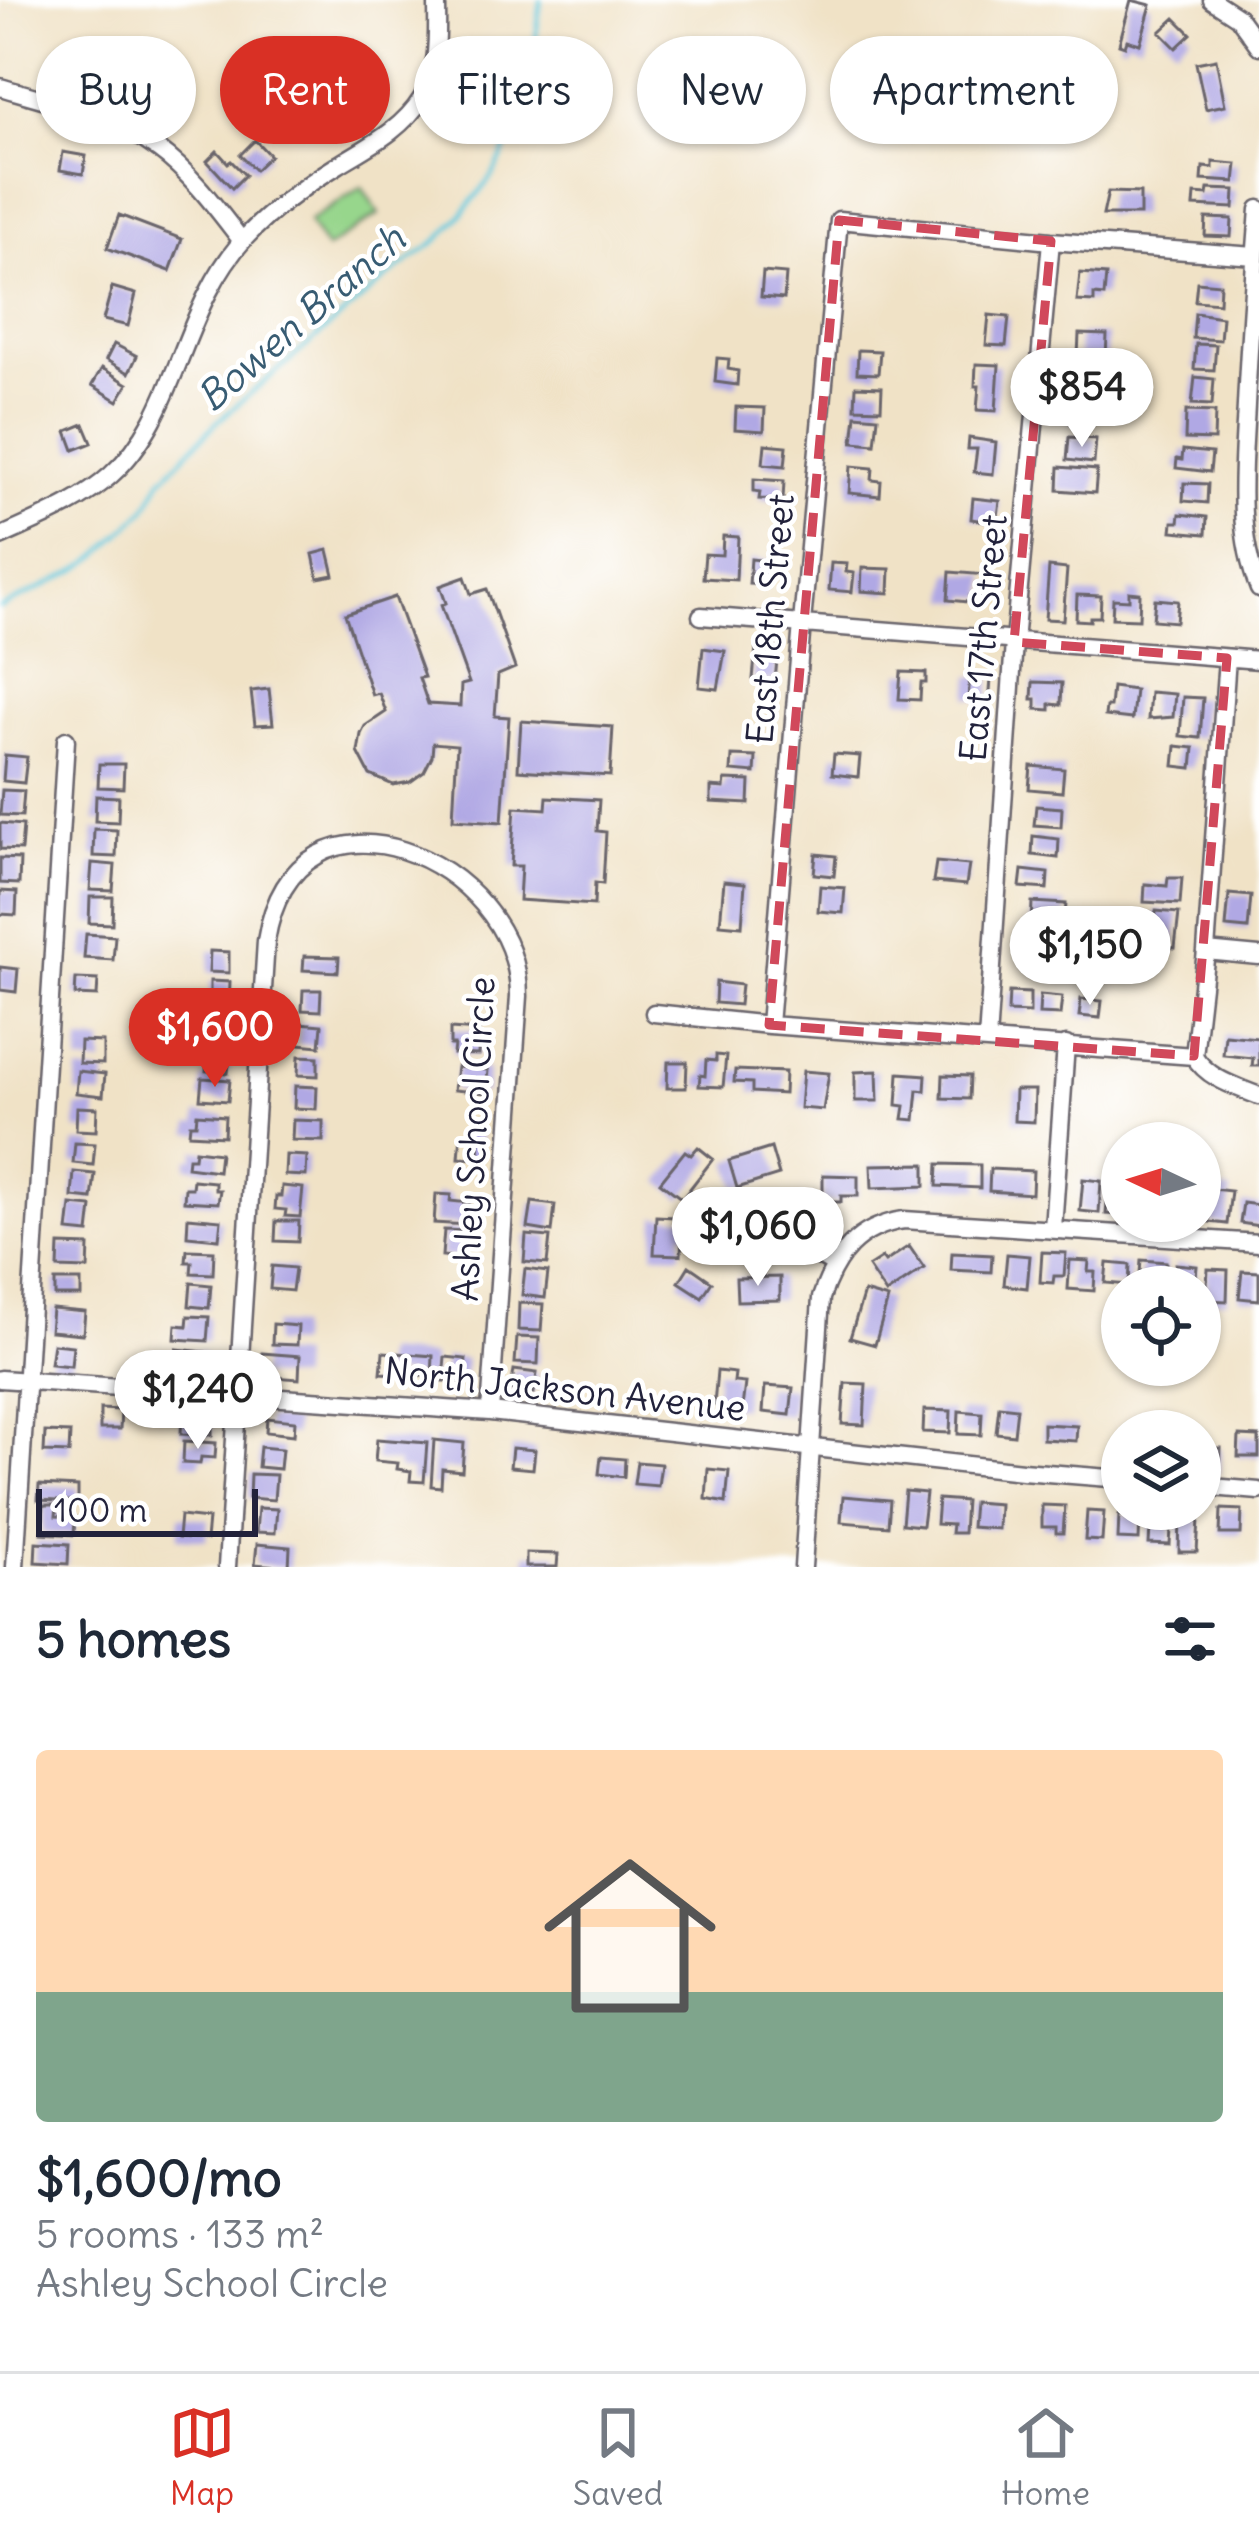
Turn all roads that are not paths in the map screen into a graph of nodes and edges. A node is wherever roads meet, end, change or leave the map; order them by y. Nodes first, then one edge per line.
1 (437, 0) edge
2 (1212, 0) edge
3 (1259, 46) edge
4 (0, 87) edge
5 (1259, 208) edge
6 (242, 241) junction
7 (1051, 242) junction
8 (1255, 256) junction
9 (1255, 322) edge
10 (0, 537) edge
11 (1259, 590) edge
12 (700, 616) dead end
13 (802, 623) junction
14 (1014, 642) junction
15 (1227, 658) junction
16 (1259, 660) edge
17 (66, 740) dead end
18 (1206, 951) junction
19 (1259, 956) edge
20 (654, 1013) dead end
21 (769, 1025) junction
22 (987, 1041) junction
23 (1066, 1045) junction
24 (1195, 1056) junction
25 (1259, 1096) edge
26 (1053, 1228) junction
27 (738, 1235) dead end
28 (1259, 1244) edge
29 (833, 1264) junction
30 (0, 1379) edge
31 (25, 1381) junction
32 (238, 1394) junction
33 (490, 1412) junction
34 (812, 1448) junction
35 (1101, 1477) edge
36 (1221, 1488) edge
37 (1259, 1491) edge
38 (15, 1567) edge
39 (226, 1567) edge
40 (802, 1567) edge

1 - 6 street
2 - 3 street
4 - 6 street
5 - 8 street
6 - 10 street
7 - 8 street
7 - 13 street, East 18th Street
7 - 14 street, East 17th Street
8 - 9 street
9 - 11 street
12 - 13 street
13 - 14 street
13 - 21 street, East 18th Street
14 - 15 street
14 - 22 street, East 17th Street
15 - 16 street
15 - 18 street
17 - 31 street
18 - 19 street
18 - 24 street
20 - 21 street
21 - 22 street
22 - 23 street
23 - 24 street
23 - 26 street
24 - 25 street
26 - 28 street
26 - 29 street
27 - 29 street
29 - 34 street
30 - 31 street, North Jackson Avenue
31 - 32 street, North Jackson Avenue
31 - 38 street
32 - 33 street, North Jackson Avenue
32 - 33 street, Ashley School Circle
32 - 39 street, Ashley School Circle
33 - 34 street, North Jackson Avenue
34 - 35 street, North Jackson Avenue
34 - 40 street
36 - 37 street

